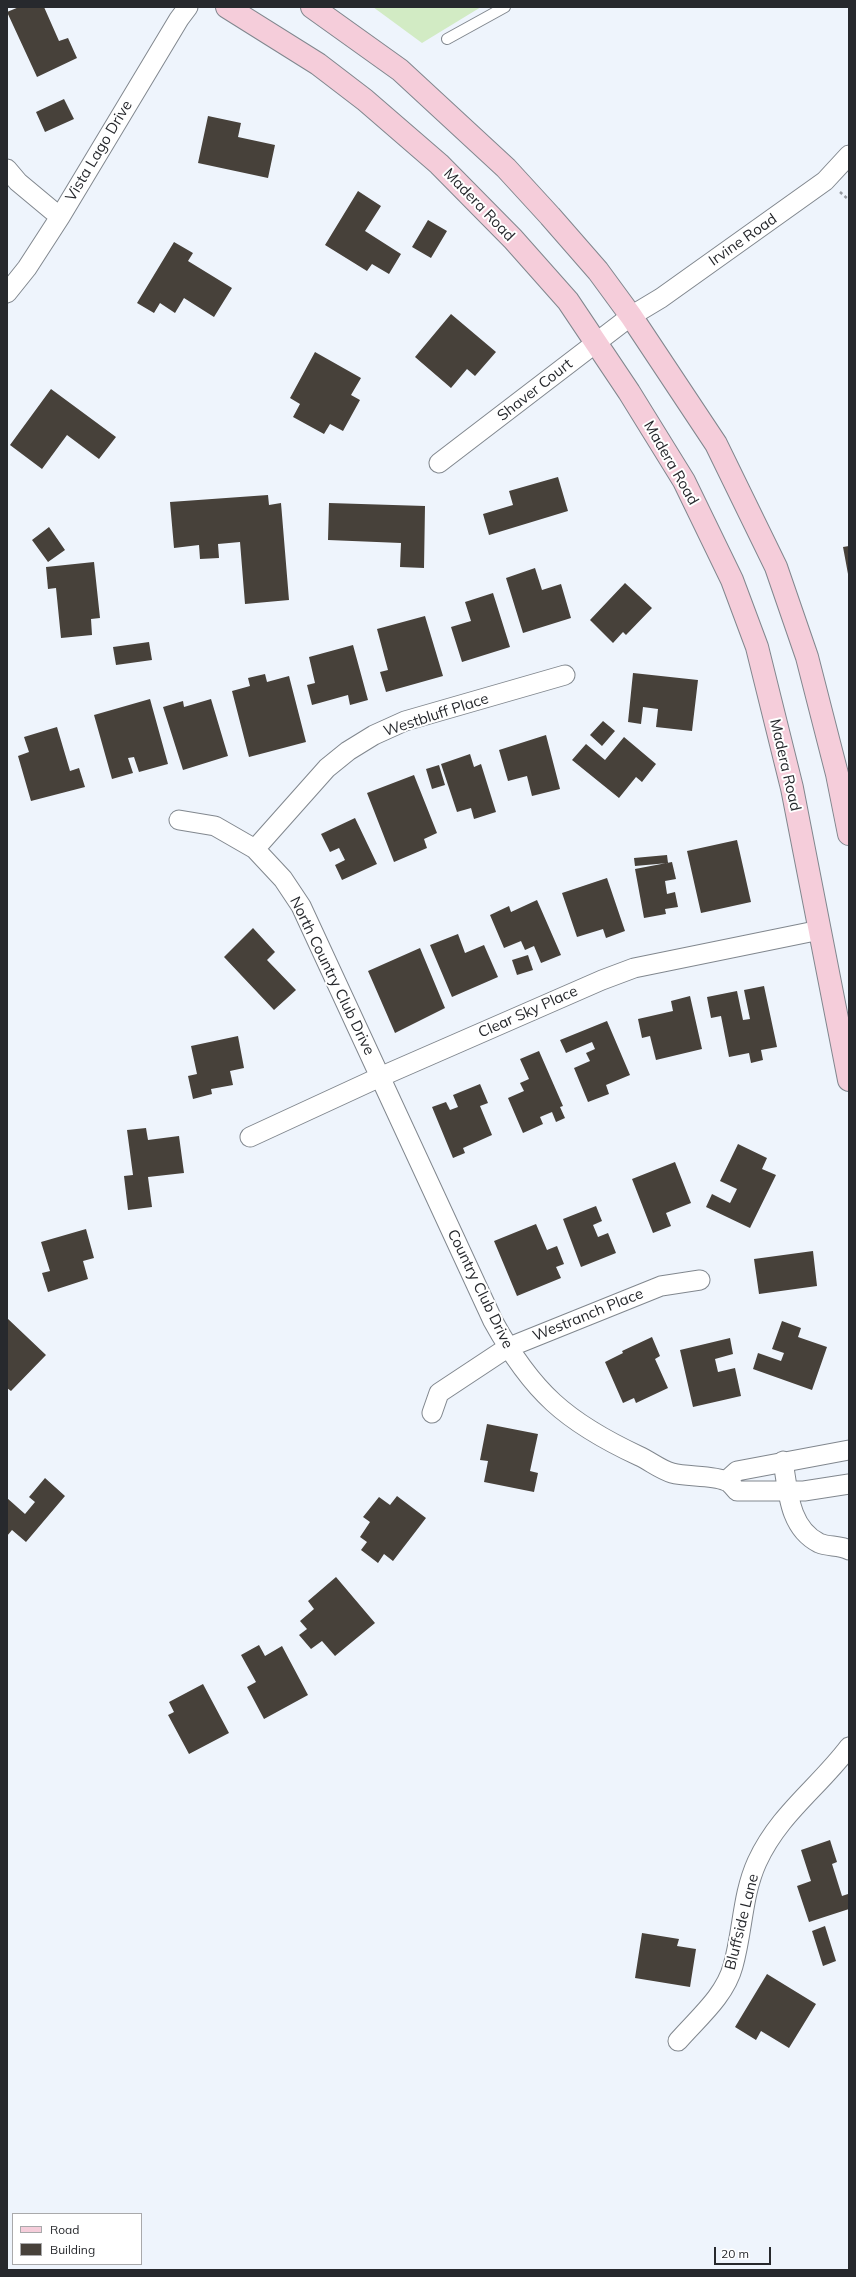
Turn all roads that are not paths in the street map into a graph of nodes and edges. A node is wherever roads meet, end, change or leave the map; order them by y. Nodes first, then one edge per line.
1 (188, 7) edge
2 (227, 7) edge
3 (312, 7) edge
4 (504, 7) edge
5 (447, 39) dead end
6 (849, 155) edge
7 (7, 169) edge
8 (60, 218) junction
9 (7, 293) edge
10 (631, 316) junction
11 (596, 343) junction
12 (439, 463) dead end
13 (565, 675) dead end
14 (179, 820) dead end
15 (849, 834) edge
16 (255, 849) junction
17 (820, 930) junction
18 (380, 1077) junction
19 (849, 1080) edge
20 (250, 1137) dead end
21 (700, 1280) dead end
22 (507, 1348) junction
23 (432, 1413) dead end
24 (849, 1450) edge
25 (783, 1461) junction
26 (726, 1481) junction
27 (849, 1484) edge
28 (788, 1491) junction
29 (849, 1550) edge
30 (849, 1747) edge
31 (678, 2041) dead end

1 - 8 street, Vista Lago Drive
2 - 11 main road, Madera Road
3 - 10 main road
4 - 5 lane
6 - 10 street, Irvine Road
7 - 8 street
8 - 9 street, Vista Lago Drive
10 - 11 street, Shaver Court
10 - 15 main road
11 - 12 street, Shaver Court
11 - 17 main road, Madera Road
13 - 16 street, Westbluff Place
14 - 16 street, North Country Club Drive
16 - 18 street, North Country Club Drive
17 - 18 street, Clear Sky Place
17 - 19 main road, Madera Road
18 - 20 street, Clear Sky Place
18 - 22 street, Country Club Drive
21 - 22 street, Westranch Place
22 - 23 street, Westranch Place
22 - 26 street, Country Club Drive
24 - 25 street
25 - 26 street
25 - 28 street
26 - 28 street, Country Club Drive
27 - 28 street, Country Club Drive
28 - 29 street
30 - 31 street, Bluffside Lane

